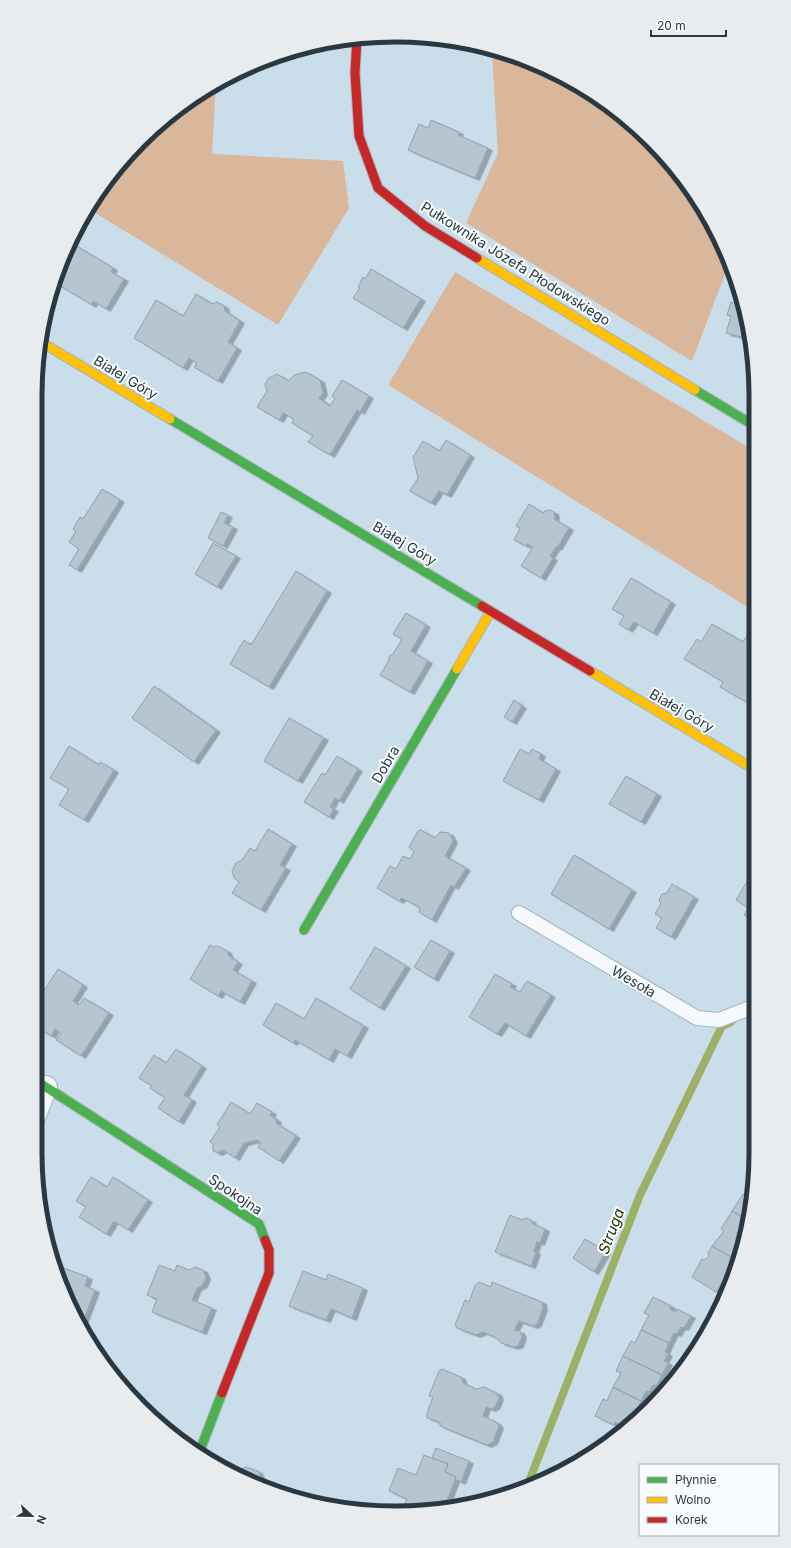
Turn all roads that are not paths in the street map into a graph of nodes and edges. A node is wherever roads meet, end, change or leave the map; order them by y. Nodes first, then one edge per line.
1 (357, 44) edge
2 (46, 345) edge
3 (749, 423) edge
4 (491, 611) junction
5 (749, 765) edge
6 (519, 913) dead end
7 (304, 930) dead end
8 (749, 1008) edge
9 (42, 1085) edge
10 (201, 1447) edge

1 - 3 street, Pułkownika Józefa Płodowskiego
2 - 4 street, Białej Góry
4 - 5 street, Białej Góry
4 - 7 street, Dobra
6 - 8 lane, Wesoła
9 - 10 street, Spokojna

